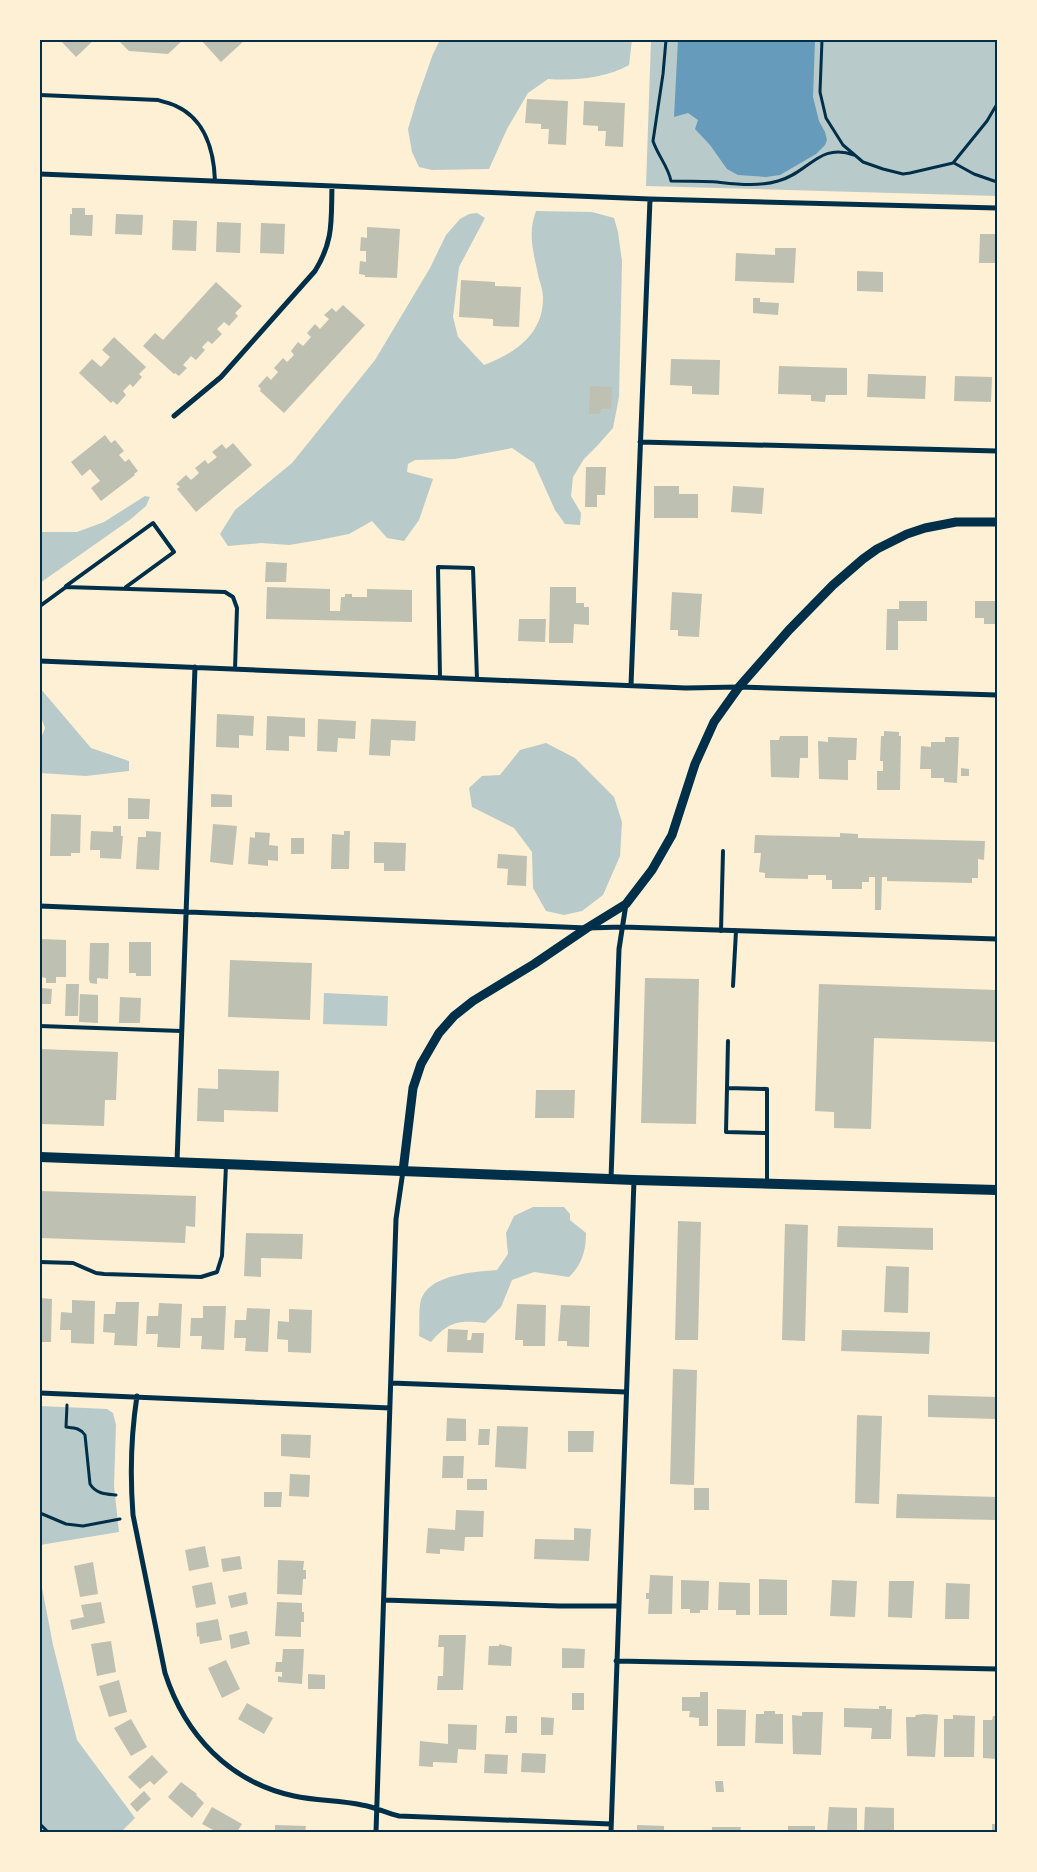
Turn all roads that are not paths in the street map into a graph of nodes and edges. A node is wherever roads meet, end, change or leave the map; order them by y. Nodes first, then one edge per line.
1 (40, 96) edge
2 (40, 174) edge
3 (215, 181) junction
4 (332, 186) junction
5 (650, 199) junction
6 (997, 208) edge
7 (174, 416) dead end
8 (640, 442) junction
9 (997, 450) edge
10 (997, 522) edge
11 (66, 587) junction
12 (126, 587) junction
13 (40, 606) edge
14 (40, 661) edge
15 (195, 668) junction
16 (235, 669) junction
17 (440, 678) junction
18 (477, 679) junction
19 (631, 685) junction
20 (739, 687) junction
21 (997, 695) edge
22 (723, 851) dead end
23 (626, 904) junction
24 (40, 906) edge
25 (186, 912) junction
26 (622, 927) junction
27 (587, 928) junction
28 (720, 930) junction
29 (736, 931) junction
30 (997, 939) edge
31 (733, 986) dead end
32 (40, 1026) edge
33 (182, 1031) junction
34 (728, 1041) dead end
35 (727, 1088) junction
36 (766, 1133) junction
37 (40, 1157) edge
38 (177, 1162) junction
39 (226, 1164) junction
40 (403, 1171) junction
41 (611, 1179) junction
42 (634, 1180) junction
43 (767, 1183) junction
44 (997, 1190) edge
45 (40, 1262) edge
46 (391, 1383) junction
47 (40, 1392) edge
48 (626, 1392) junction
49 (137, 1396) junction
50 (390, 1408) junction
51 (384, 1600) junction
52 (619, 1606) junction
53 (616, 1661) junction
54 (997, 1669) edge
55 (377, 1809) junction
56 (611, 1824) junction
57 (376, 1832) edge
58 (611, 1832) edge

1 - 3 lane
2 - 3 street
3 - 4 street
4 - 5 street
4 - 7 street
5 - 6 street
5 - 8 street
8 - 9 street
8 - 19 street
10 - 20 street
11 - 12 lane
11 - 12 lane
11 - 13 lane
12 - 16 lane
14 - 15 street
15 - 16 street
15 - 25 street
16 - 17 street
17 - 18 street
17 - 18 lane
18 - 19 street
19 - 20 street
20 - 21 street
20 - 23 street
22 - 28 lane
23 - 26 street
23 - 27 street
24 - 25 street
25 - 27 street
25 - 33 street
26 - 27 street
26 - 28 street
26 - 41 street
27 - 40 street
28 - 29 street
29 - 30 street
29 - 31 lane
32 - 33 lane
33 - 38 street
34 - 35 lane
35 - 36 lane
35 - 36 lane
36 - 43 lane
37 - 38 main road
38 - 39 main road
39 - 40 main road
39 - 45 lane
40 - 41 main road
40 - 46 street
41 - 42 main road
42 - 43 main road
42 - 48 street
43 - 44 main road
46 - 48 street
46 - 50 street
47 - 49 street
48 - 52 street
49 - 50 street
49 - 55 street
50 - 51 street
51 - 52 street
51 - 55 street
52 - 53 street
53 - 54 street
53 - 56 street
55 - 56 street
55 - 57 street
56 - 58 street

